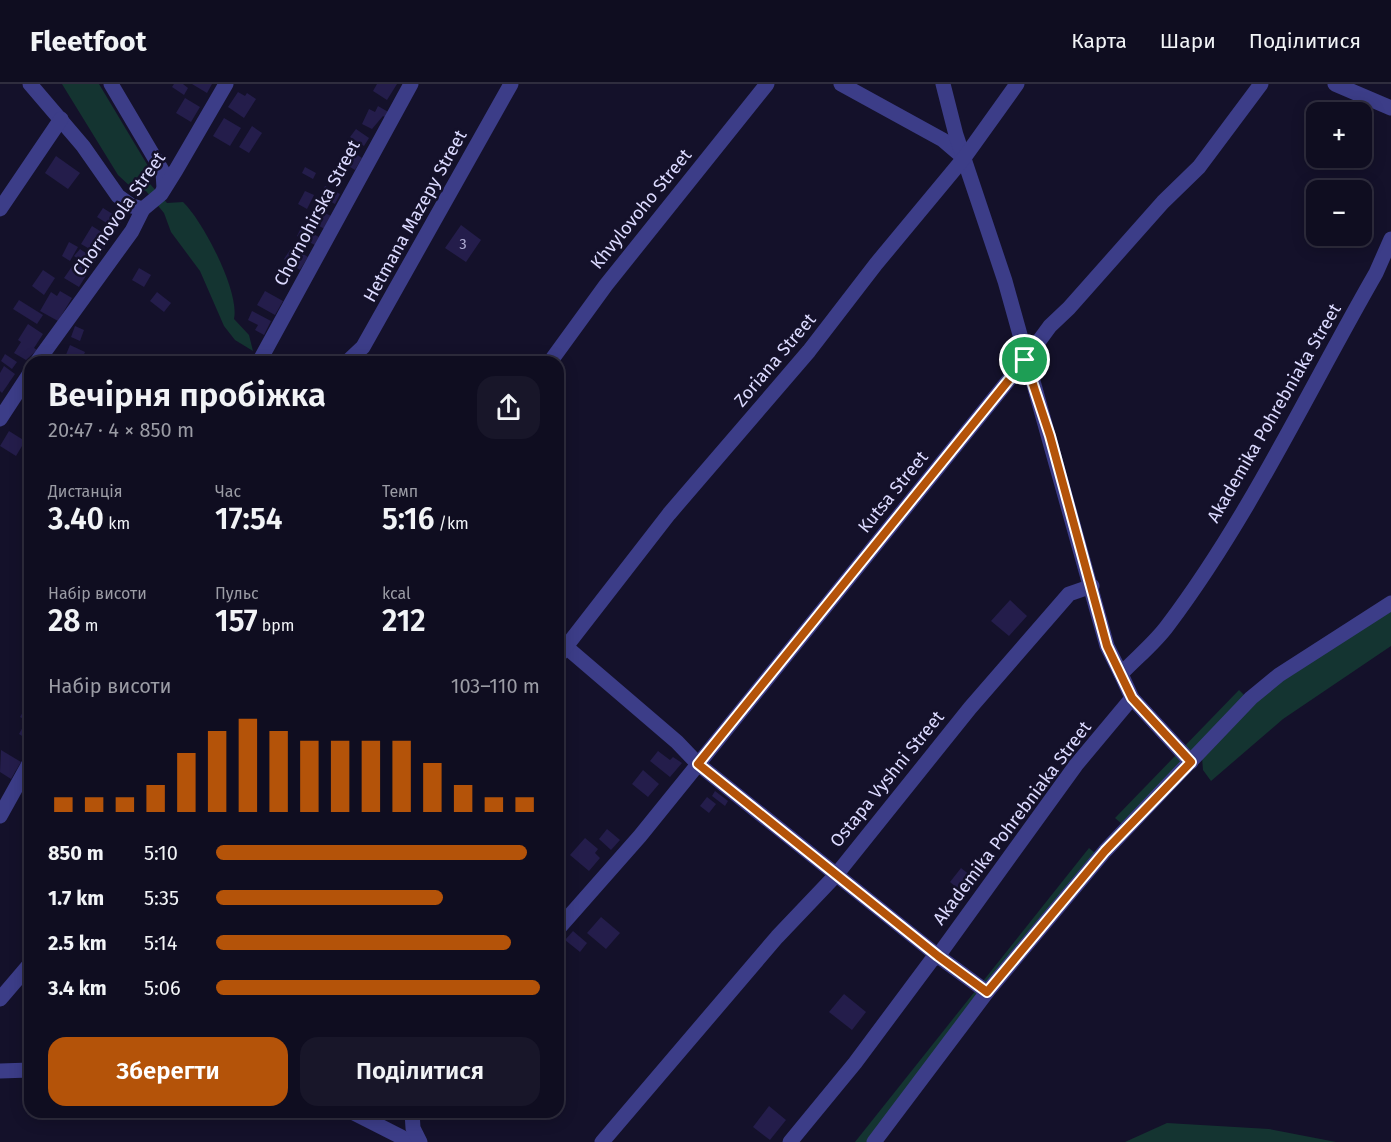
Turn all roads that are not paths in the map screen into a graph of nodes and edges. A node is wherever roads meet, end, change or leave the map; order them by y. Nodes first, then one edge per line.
1 (30, 84) edge
2 (111, 84) edge
3 (226, 84) edge
4 (411, 84) edge
5 (511, 84) edge
6 (766, 84) edge
7 (841, 84) edge
8 (943, 84) edge
9 (1017, 84) edge
10 (1261, 84) edge
11 (1335, 84) edge
12 (1391, 108) edge
13 (61, 119) junction
14 (964, 158) junction
15 (156, 198) junction
16 (0, 209) edge
17 (1391, 239) edge
18 (41, 356) edge
19 (264, 356) edge
20 (353, 356) edge
21 (554, 356) edge
22 (1025, 360) junction
23 (24, 382) edge
24 (0, 419) edge
25 (1092, 586) junction
26 (1391, 603) edge
27 (564, 644) edge
28 (564, 650) edge
29 (1121, 674) junction
30 (1132, 698) junction
31 (1191, 762) junction
32 (698, 764) junction
33 (24, 773) edge
34 (0, 816) edge
35 (836, 875) junction
36 (564, 922) edge
37 (938, 956) junction
38 (24, 971) edge
39 (987, 992) junction
40 (0, 999) edge
41 (24, 1070) edge
42 (0, 1071) edge
43 (364, 1118) edge
44 (412, 1118) edge
45 (411, 1142) edge
46 (420, 1142) edge
47 (602, 1142) edge
48 (790, 1142) edge
49 (874, 1142) edge

1 - 13 street
2 - 15 street
3 - 15 street, Chornovola Street
4 - 19 street, Chornohirska Street
5 - 20 street, Hetmana Mazepy Street
6 - 21 street, Khvylovoho Street
7 - 14 street
8 - 14 street
9 - 14 street, Zoriana Street
10 - 22 street, Kutsa Street
11 - 12 street
13 - 15 street
13 - 16 street
14 - 22 street
14 - 27 street, Zoriana Street
15 - 18 street, Chornovola Street
17 - 29 street, Akademika Pohrebniaka Street
22 - 25 street
22 - 32 street, Kutsa Street
23 - 24 street
25 - 29 street
25 - 35 street, Ostapa Vyshni Street
26 - 31 street
28 - 32 street
29 - 30 street
30 - 31 street
30 - 37 street, Akademika Pohrebniaka Street
31 - 39 street
32 - 35 street
32 - 36 street, Kutsa Street
33 - 34 street
35 - 37 street
35 - 47 street, Ostapa Vyshni Street
37 - 39 street
37 - 48 street, Akademika Pohrebniaka Street
38 - 40 street
39 - 49 street
41 - 42 street
43 - 45 street
44 - 46 street

